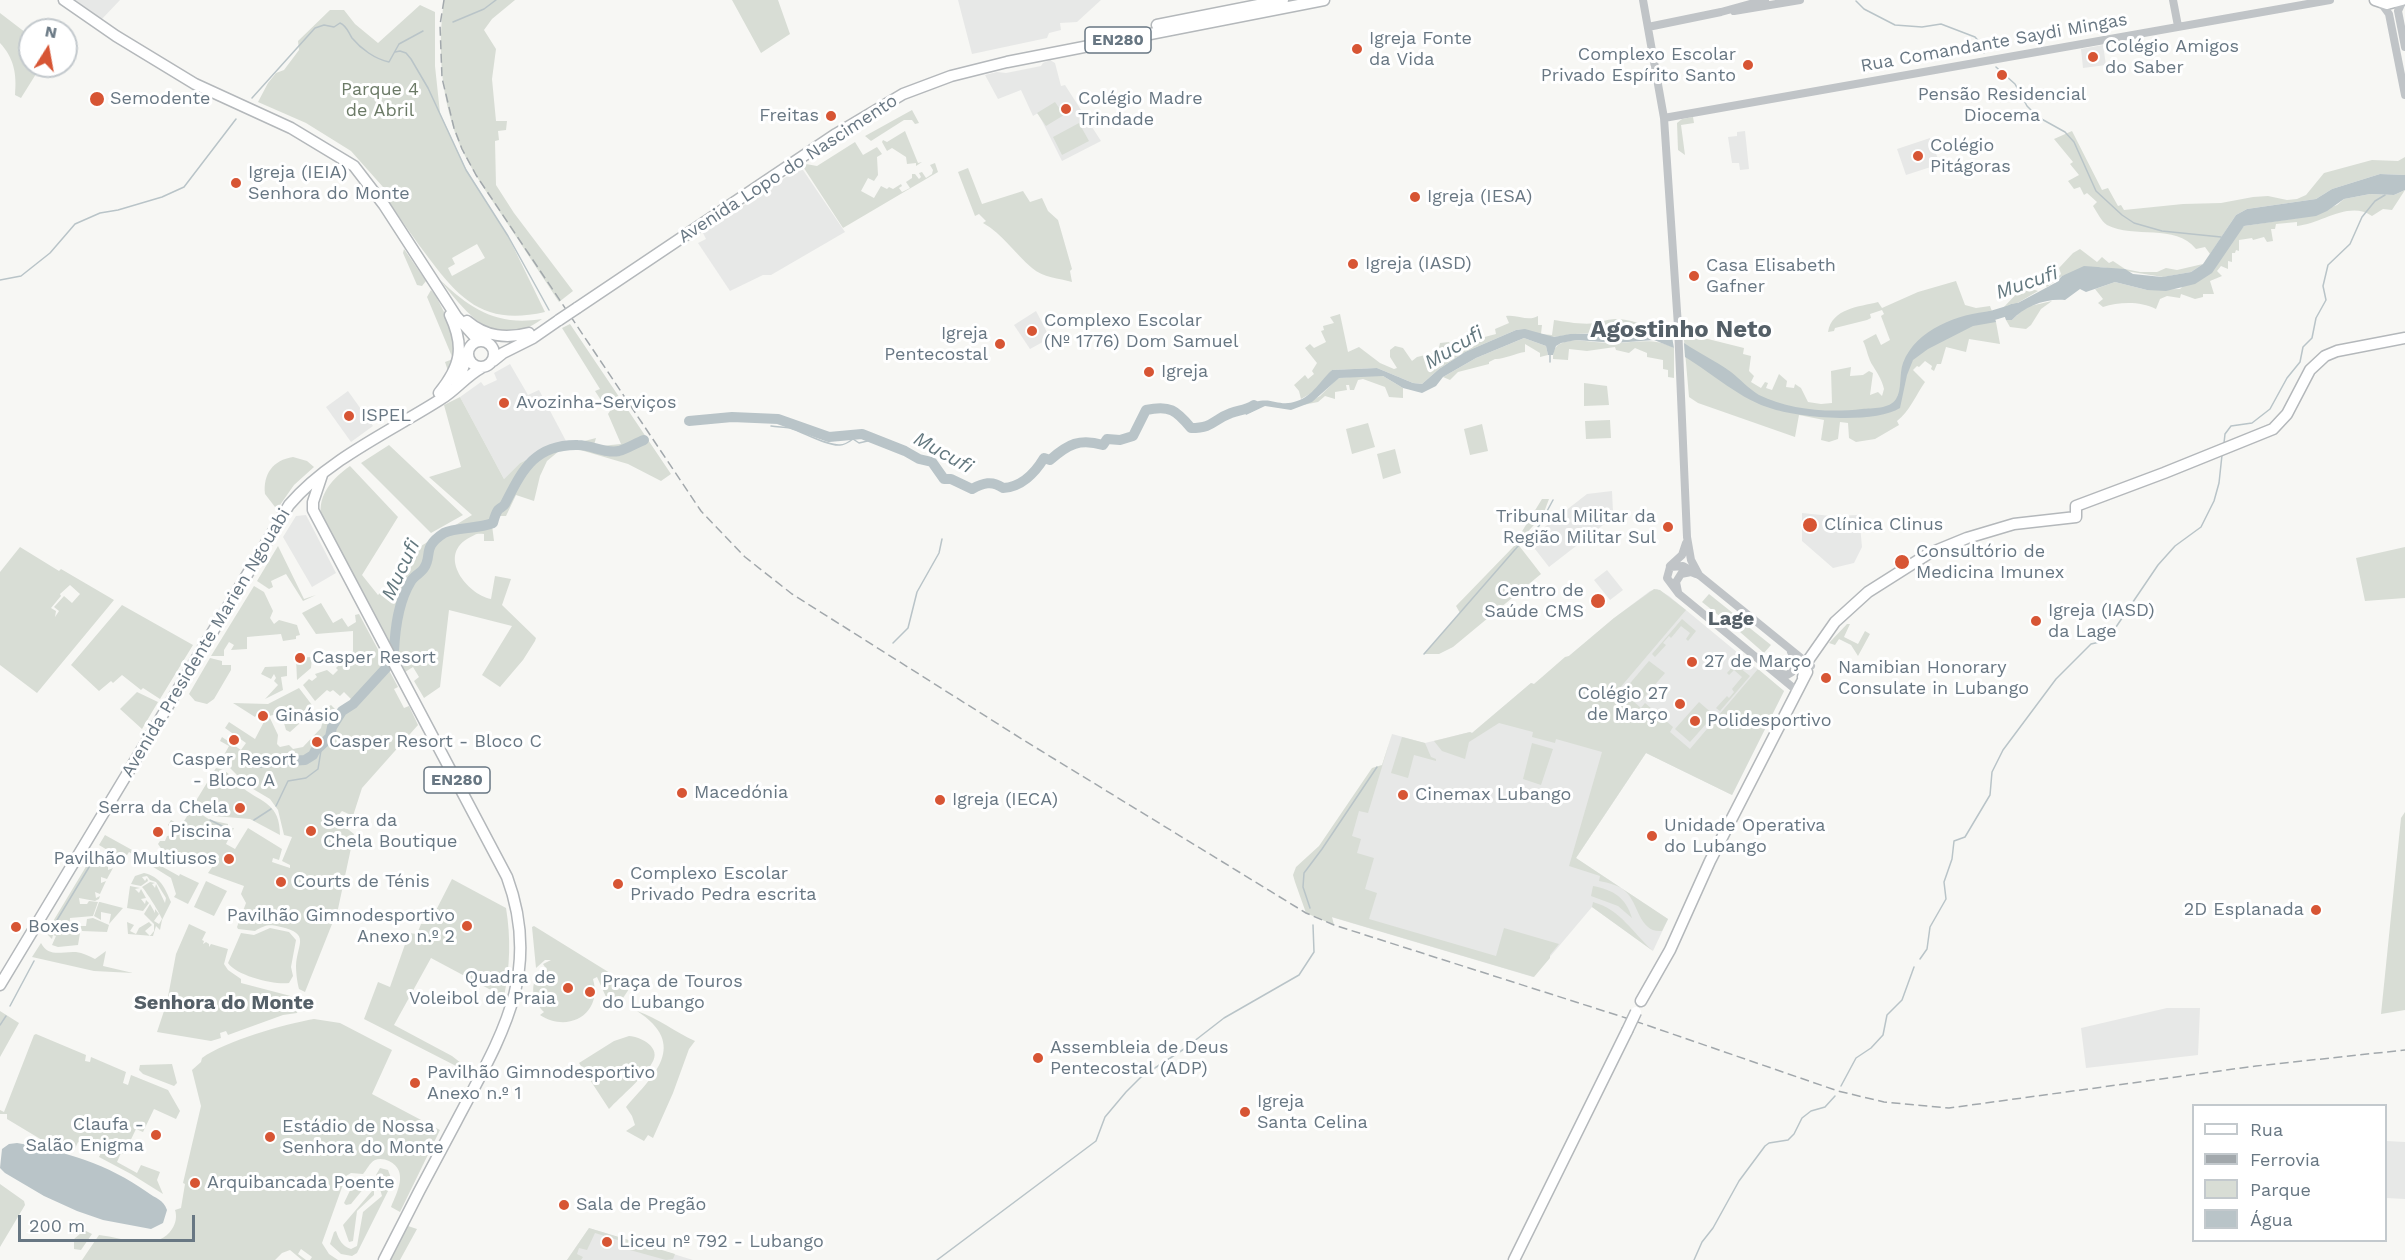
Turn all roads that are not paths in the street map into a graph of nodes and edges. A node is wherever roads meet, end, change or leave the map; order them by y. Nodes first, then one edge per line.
1 (64, 0) edge
2 (1283, 0) edge
3 (1324, 0) edge
4 (1643, 0) edge
5 (1765, 0) edge
6 (1800, 0) edge
7 (2173, 0) edge
8 (2330, 0) edge
9 (2402, 0) edge
10 (2378, 2) edge
11 (1721, 12) junction
12 (2178, 26) junction
13 (1648, 27) junction
14 (2405, 47) edge
15 (2405, 95) edge
16 (1664, 118) junction
17 (442, 295) junction
18 (575, 305) junction
19 (456, 316) junction
20 (557, 317) junction
21 (529, 333) junction
22 (2405, 338) edge
23 (485, 342) junction
24 (467, 354) junction
25 (493, 361) junction
26 (481, 368) junction
27 (439, 393) junction
28 (399, 423) junction
29 (322, 475) junction
30 (1687, 537) junction
31 (1670, 567) junction
32 (1699, 575) junction
33 (1679, 594) junction
34 (1789, 650) junction
35 (1809, 664) junction
36 (1773, 672) junction
37 (1796, 690) junction
38 (0, 985) edge
39 (384, 1260) edge
40 (1514, 1260) edge

1 - 17 main road
2 - 18 main road, Avenida Lopo do Nascimento / EN280
3 - 18 main road, Avenida Lopo do Nascimento / EN280
4 - 13 street
5 - 11 street
6 - 11 street
7 - 12 street
8 - 12 street, Rua Comandante Saydi Mingas
9 - 10 main road
9 - 14 street
10 - 15 street
11 - 13 street
12 - 16 street, Rua Comandante Saydi Mingas
13 - 16 street
16 - 30 street
17 - 19 main road
17 - 21 main road
17 - 27 main road
18 - 20 main road, Avenida Lopo do Nascimento / EN280, bridge
19 - 23 main road
19 - 24 main road
20 - 21 main road, Avenida Lopo do Nascimento / EN280
20 - 25 main road, Avenida Lopo do Nascimento / EN280
21 - 23 main road, Avenida Lopo do Nascimento / EN280
22 - 35 main road
23 - 24 main road
23 - 25 main road
24 - 26 main road
24 - 27 main road
25 - 26 main road
26 - 28 main road, Avenida Presidente Marien Ngouabi
27 - 28 main road
28 - 29 main road, Avenida Presidente Marien Ngouabi
29 - 38 main road, Avenida Presidente Marien Ngouabi
29 - 39 main road, EN280
30 - 31 street
30 - 32 street
31 - 32 street
31 - 33 street
32 - 33 street
32 - 34 street
33 - 36 street
34 - 35 street
34 - 36 street
35 - 37 main road
36 - 37 street
37 - 40 main road, bridge

